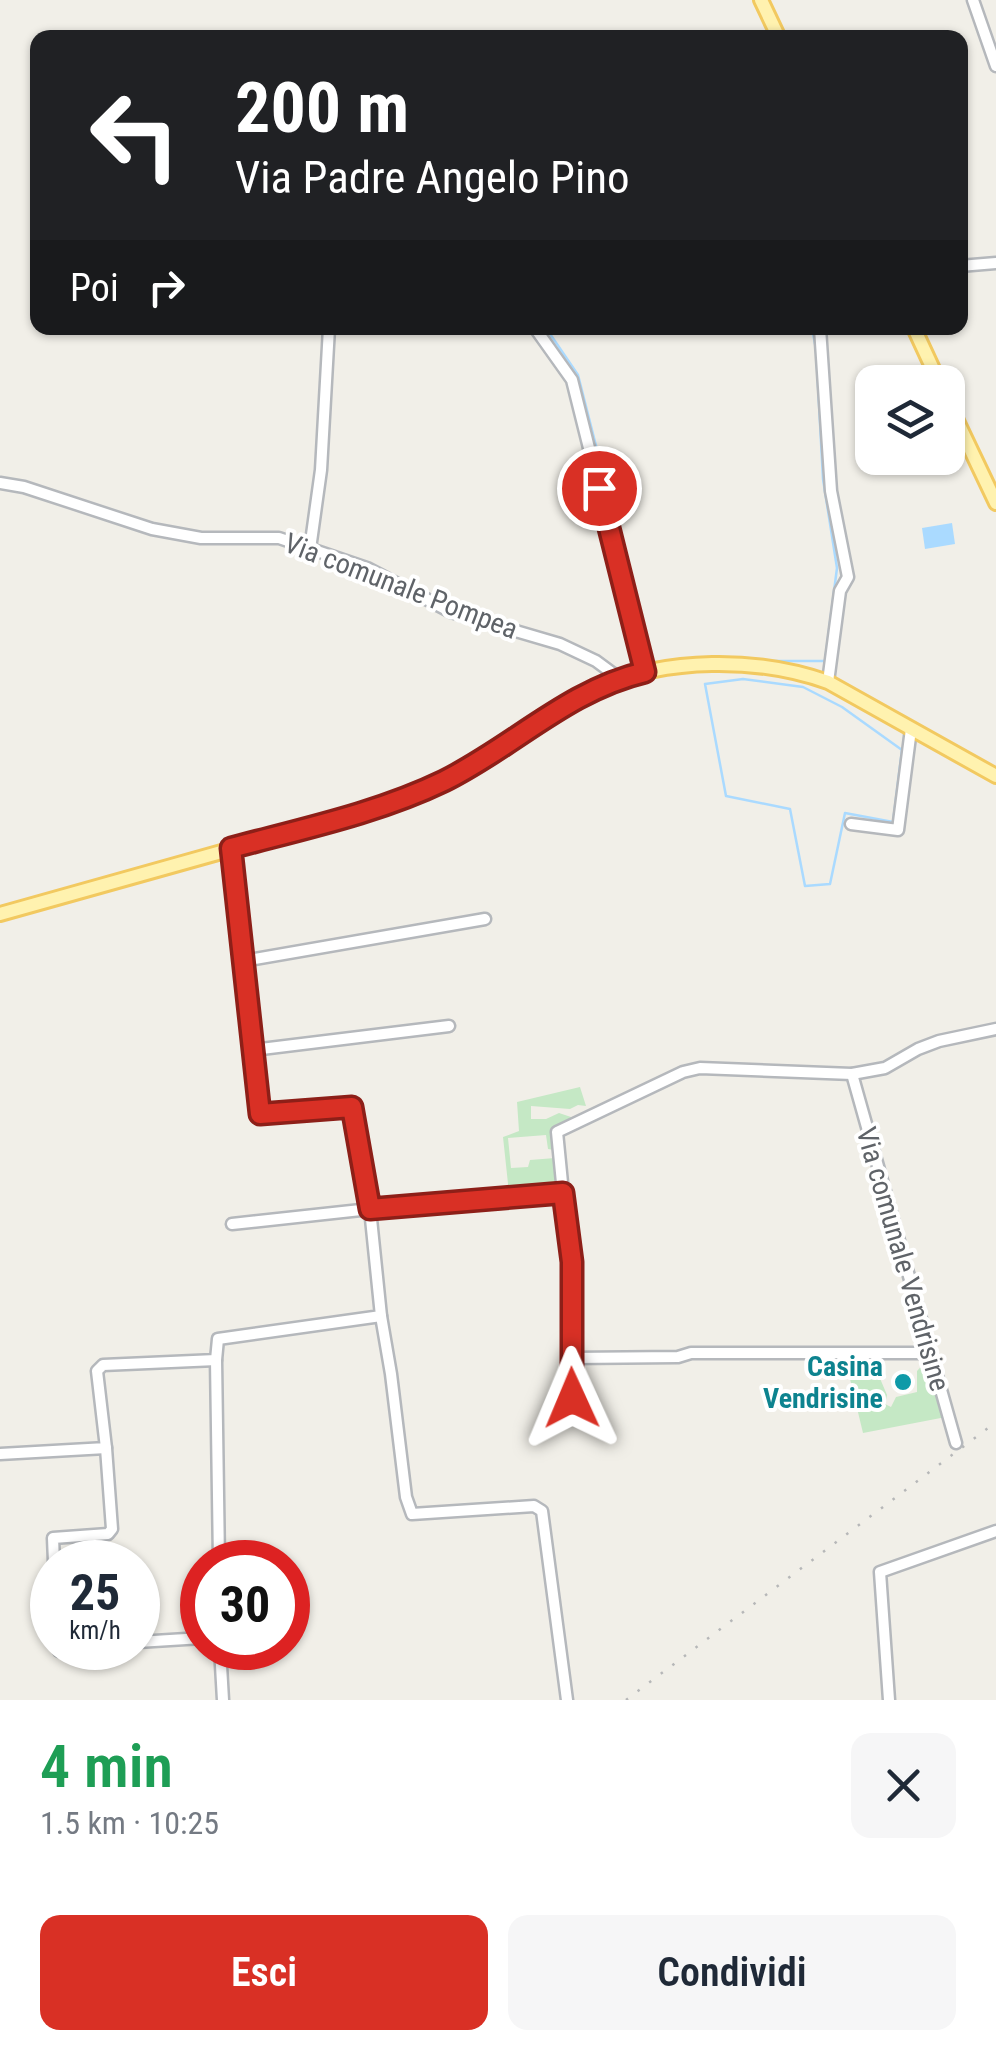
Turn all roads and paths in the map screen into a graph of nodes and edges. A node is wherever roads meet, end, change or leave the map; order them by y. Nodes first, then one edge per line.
1 (761, 0) edge
2 (973, 0) edge
3 (775, 30) edge
4 (996, 66) edge
5 (996, 263) edge
6 (968, 265) edge
7 (328, 335) edge
8 (540, 335) edge
9 (820, 335) edge
10 (917, 335) edge
11 (931, 365) edge
12 (965, 437) edge
13 (0, 483) edge
14 (996, 502) edge
15 (310, 549) junction
16 (645, 672) junction
17 (619, 678) junction
18 (828, 682) junction
19 (911, 729) junction
20 (996, 776) edge
21 (851, 824) dead end
22 (231, 848) junction
23 (0, 914) edge
24 (485, 919) dead end
25 (243, 961) junction
26 (448, 1026) dead end
27 (996, 1029) edge
28 (253, 1050) junction
29 (852, 1074) junction
30 (563, 1193) junction
31 (370, 1209) junction
32 (232, 1224) dead end
33 (381, 1316) junction
34 (929, 1352) junction
35 (572, 1358) junction
36 (216, 1360) junction
37 (572, 1398) dead end
38 (956, 1444) dead end
39 (106, 1448) junction
40 (0, 1454) edge
41 (996, 1530) edge
42 (53, 1540) edge
43 (219, 1540) edge
44 (221, 1670) edge
45 (223, 1700) edge
46 (567, 1700) edge
47 (889, 1700) edge

1 - 3 main road
2 - 4 street
5 - 6 street
7 - 15 street
8 - 16 street
9 - 18 street
10 - 11 main road
12 - 14 main road
13 - 15 street, Via comunale Pompea
15 - 17 street, Via comunale Pompea
16 - 17 main road
16 - 18 main road
17 - 22 main road
18 - 19 main road
19 - 20 main road
19 - 21 street
22 - 23 main road
22 - 25 street
24 - 25 street
25 - 28 street
26 - 28 street
27 - 29 street
28 - 31 street
29 - 30 street
29 - 34 street, Via comunale Vendrisine
30 - 31 street
30 - 35 street
31 - 32 street
31 - 33 street
33 - 36 street
33 - 46 street
34 - 35 street
34 - 38 street, Via comunale Vendrisine
35 - 37 street
36 - 39 street
36 - 43 street
39 - 40 street
39 - 42 street
41 - 47 street
44 - 45 street

